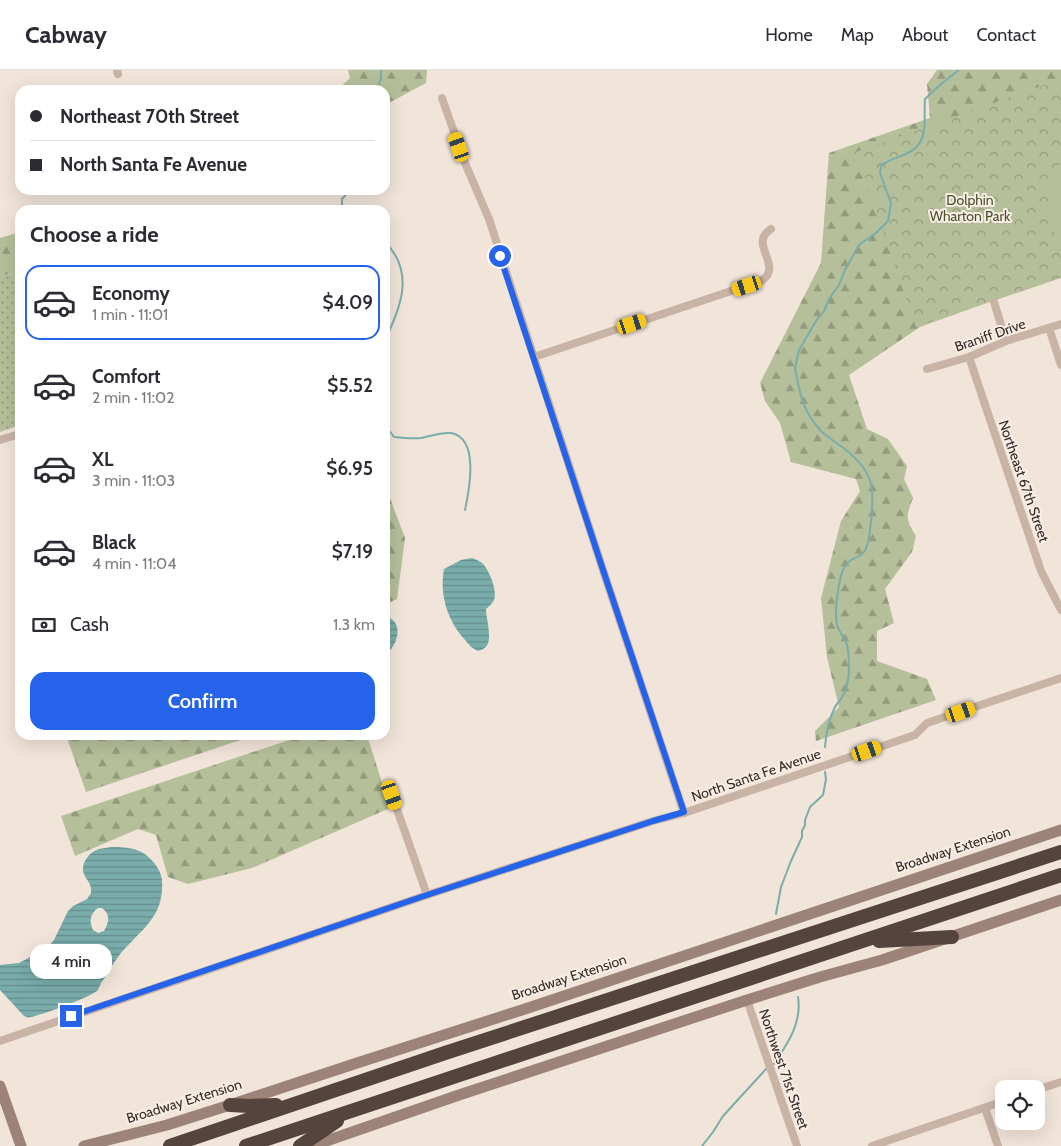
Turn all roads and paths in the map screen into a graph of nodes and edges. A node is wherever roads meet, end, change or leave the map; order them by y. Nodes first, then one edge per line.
1 (442, 98) dead end
2 (771, 229) dead end
3 (994, 302) dead end
4 (1061, 324) edge
5 (1049, 328) junction
6 (1006, 341) junction
7 (534, 357) junction
8 (969, 357) junction
9 (1061, 365) edge
10 (927, 369) dead end
11 (15, 436) edge
12 (0, 440) edge
13 (1061, 610) edge
14 (1061, 678) edge
15 (392, 795) dead end
16 (684, 812) junction
17 (1061, 830) edge
18 (1061, 852) edge
19 (1061, 875) edge
20 (427, 895) junction
21 (1061, 900) edge
22 (952, 937) junction
23 (861, 942) junction
24 (748, 1000) junction
25 (0, 1040) edge
26 (1061, 1082) edge
27 (0, 1086) edge
28 (1045, 1087) edge
29 (995, 1104) edge
30 (230, 1105) junction
31 (292, 1105) junction
32 (985, 1108) junction
33 (351, 1112) junction
34 (897, 1142) edge
35 (21, 1146) edge
36 (84, 1146) edge
37 (170, 1146) edge
38 (246, 1146) edge
39 (300, 1146) edge
40 (312, 1146) edge
41 (797, 1146) edge
42 (872, 1146) edge
43 (998, 1146) edge

1 - 7 street
2 - 7 street
3 - 6 street
4 - 5 street, Braniff Drive
5 - 6 street, Braniff Drive
5 - 9 street
6 - 8 street, Braniff Drive
7 - 16 street
8 - 10 street, Braniff Drive
8 - 13 street, Northeast 67th Street
11 - 12 street
14 - 16 street, North Santa Fe Avenue
15 - 20 street
16 - 20 street, North Santa Fe Avenue
17 - 30 main road, Broadway Extension
18 - 31 highway
19 - 23 highway
20 - 25 street, North Santa Fe Avenue
21 - 22 main road
22 - 23 highway
22 - 24 main road
23 - 33 highway
24 - 40 main road
24 - 41 street, Northwest 71st Street
26 - 28 street
27 - 35 main road
29 - 32 street
30 - 31 highway
30 - 36 main road, Broadway Extension
31 - 37 highway
32 - 34 street
32 - 43 street
33 - 38 highway
33 - 39 highway
34 - 42 street

